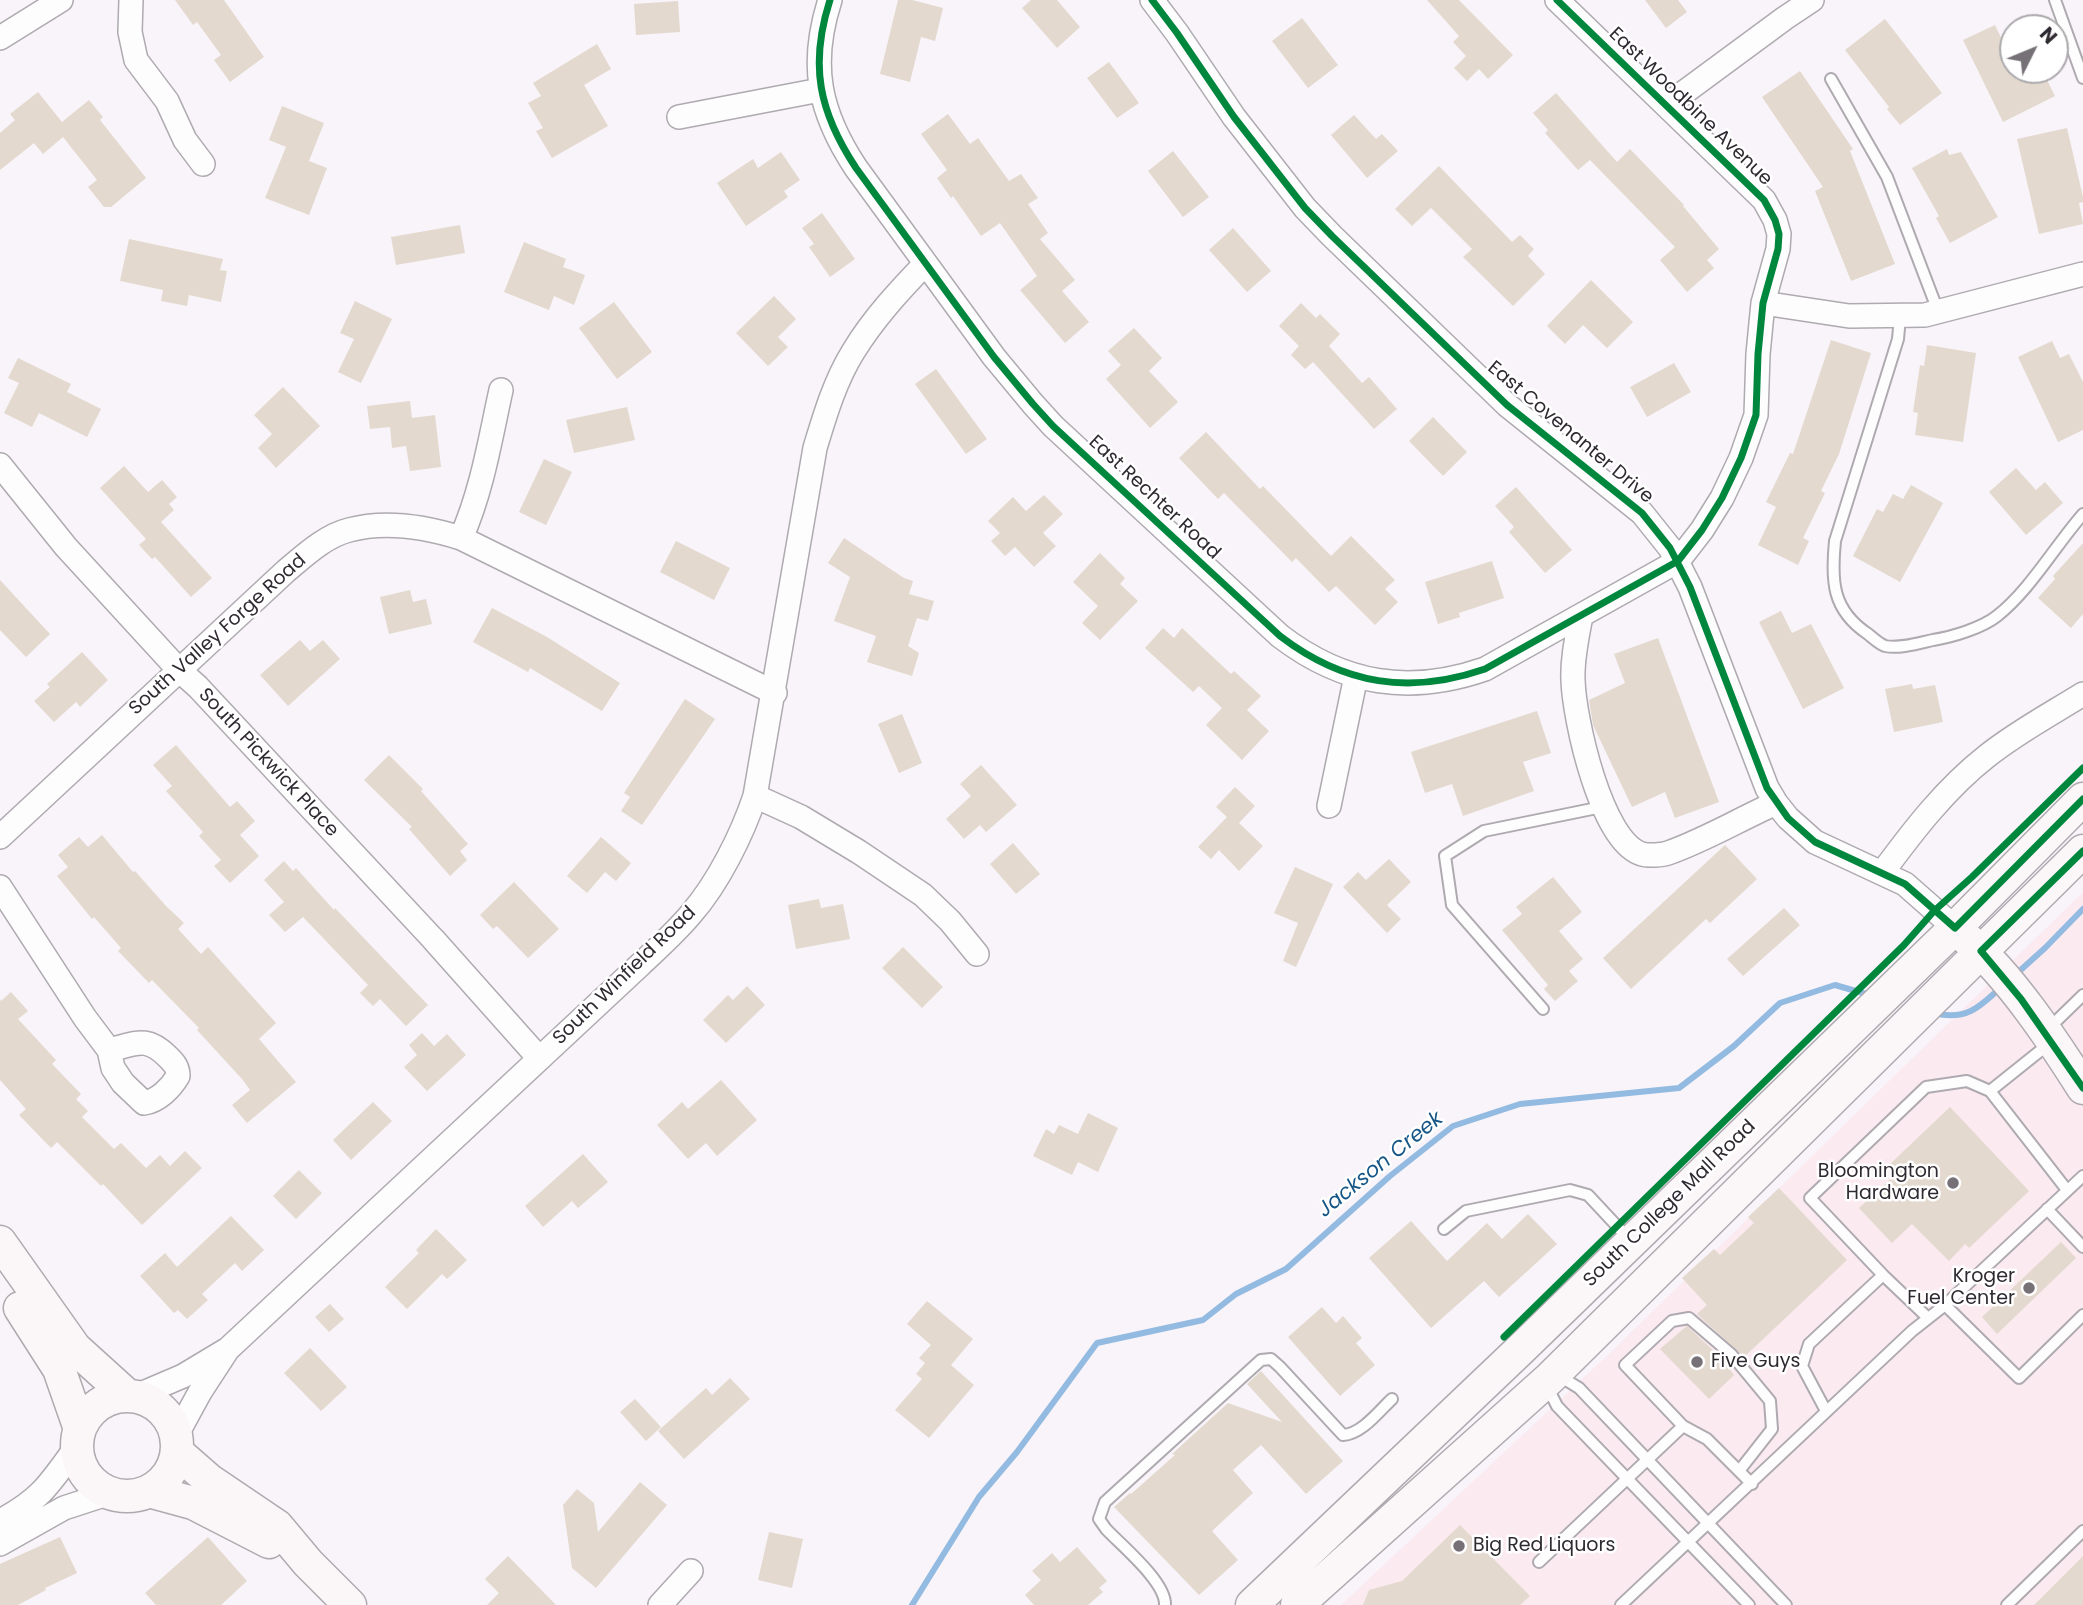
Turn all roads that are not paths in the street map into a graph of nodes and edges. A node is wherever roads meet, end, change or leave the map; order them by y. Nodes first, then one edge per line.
1 (61, 0) edge
2 (131, 0) edge
3 (830, 0) edge
4 (1152, 0) edge
5 (1557, 0) edge
6 (1812, 0) edge
7 (2055, 0) edge
8 (0, 38) edge
9 (2083, 78) edge
10 (1831, 79) dead end
11 (820, 90) junction
12 (1667, 106) junction
13 (679, 117) dead end
14 (203, 164) dead end
15 (925, 264) junction
16 (2083, 274) edge
17 (1763, 303) junction
18 (1938, 312) junction
19 (1900, 317) junction
20 (501, 390) dead end
21 (0, 465) edge
22 (2083, 514) edge
23 (461, 538) junction
24 (1678, 561) junction
25 (1581, 616) junction
26 (178, 669) junction
27 (1356, 676) junction
28 (775, 693) junction
29 (2083, 694) edge
30 (755, 796) junction
31 (2083, 799) edge
32 (1776, 803) junction
33 (1329, 806) dead end
34 (1602, 807) junction
35 (0, 837) edge
36 (2083, 851) edge
37 (1882, 873) junction
38 (0, 887) edge
39 (1955, 928) junction
40 (976, 954) dead end
41 (1989, 960) junction
42 (2083, 995) edge
43 (1543, 1009) dead end
44 (2049, 1037) junction
45 (109, 1050) dead end
46 (539, 1058) junction
47 (2083, 1088) edge
48 (1990, 1091) junction
49 (2083, 1176) edge
50 (2067, 1190) junction
51 (2047, 1209) junction
52 (1444, 1229) dead end
53 (1631, 1241) junction
54 (0, 1242) edge
55 (2083, 1247) edge
56 (0, 1269) edge
57 (1883, 1275) junction
58 (1945, 1305) junction
59 (2083, 1315) edge
60 (1927, 1317) junction
61 (1522, 1348) junction
62 (228, 1349) junction
63 (1550, 1378) junction
64 (132, 1396) junction
65 (1392, 1399) dead end
66 (1826, 1411) junction
67 (1683, 1426) junction
68 (78, 1438) junction
69 (177, 1444) junction
70 (1646, 1460) junction
71 (1738, 1471) junction
72 (1627, 1478) junction
73 (1752, 1484) junction
74 (149, 1491) junction
75 (110, 1493) junction
76 (0, 1521) edge
77 (1707, 1523) junction
78 (2083, 1531) edge
79 (1689, 1541) junction
80 (0, 1544) edge
81 (1539, 1562) dead end
82 (308, 1563) junction
83 (691, 1571) dead end
84 (350, 1605) edge
85 (660, 1605) edge
86 (1165, 1605) edge
87 (1252, 1605) edge
88 (1297, 1605) edge
89 (1621, 1605) edge
90 (1749, 1605) edge
91 (1786, 1605) edge
92 (2007, 1605) edge

1 - 8 street
2 - 14 street
3 - 11 street, East Rechter Road
4 - 24 street, East Covenanter Drive
5 - 12 street, East Woodbine Avenue
6 - 12 street
7 - 9 lane
10 - 18 lane
11 - 13 street
11 - 15 street, East Rechter Road
12 - 17 street, East Woodbine Avenue
15 - 27 street, East Rechter Road
15 - 28 street, South Winfield Road
16 - 18 street
17 - 19 street
17 - 24 street, East Woodbine Avenue
18 - 19 street
19 - 22 lane
20 - 23 street
21 - 26 street, South Pickwick Place
23 - 26 street, South Valley Forge Road
23 - 28 street, South Valley Forge Road
24 - 25 street, East Rechter Road
24 - 32 street, East Covenanter Drive
25 - 27 street, East Rechter Road
25 - 34 street
26 - 35 street, South Valley Forge Road
26 - 46 street, South Pickwick Place
27 - 33 street
28 - 30 street, South Winfield Road
29 - 37 street
30 - 40 street
30 - 46 street, South Winfield Road
31 - 39 main road, South College Mall Road
32 - 34 street
32 - 37 street, East Covenanter Drive
34 - 43 lane
36 - 41 main road, South College Mall Road
37 - 39 street, East Covenanter Drive
38 - 45 street
39 - 41 main road, East Covenanter Drive
39 - 53 main road, South College Mall Road
41 - 44 main road, East Covenanter Drive
41 - 63 main road, South College Mall Road
42 - 44 lane
44 - 47 main road, East Covenanter Drive
44 - 48 lane
46 - 62 street, South Winfield Road
48 - 50 lane
48 - 57 lane
49 - 50 lane
50 - 51 lane
51 - 55 lane
51 - 58 lane
52 - 53 lane
53 - 61 main road, South College Mall Road
54 - 64 main road
56 - 68 main road
57 - 60 lane
57 - 66 lane
58 - 59 lane
58 - 60 lane
60 - 66 lane
61 - 63 main road
61 - 87 main road, South College Mall Road
62 - 64 street, South Winfield Road
62 - 69 street, South Winfield Road
63 - 70 lane
63 - 72 lane
63 - 88 main road, South College Mall Road
64 - 68 main road
64 - 69 main road
65 - 86 lane
66 - 73 lane
67 - 70 lane
67 - 71 lane
67 - 71 lane
68 - 75 main road
68 - 76 street
69 - 74 main road
69 - 82 main road
70 - 72 lane
70 - 77 lane
71 - 73 lane
72 - 79 lane
72 - 81 lane
73 - 77 lane
74 - 75 main road
74 - 82 main road
75 - 80 street
77 - 79 lane
77 - 91 lane
78 - 92 lane
79 - 89 lane
79 - 90 lane
82 - 84 main road
83 - 85 street

